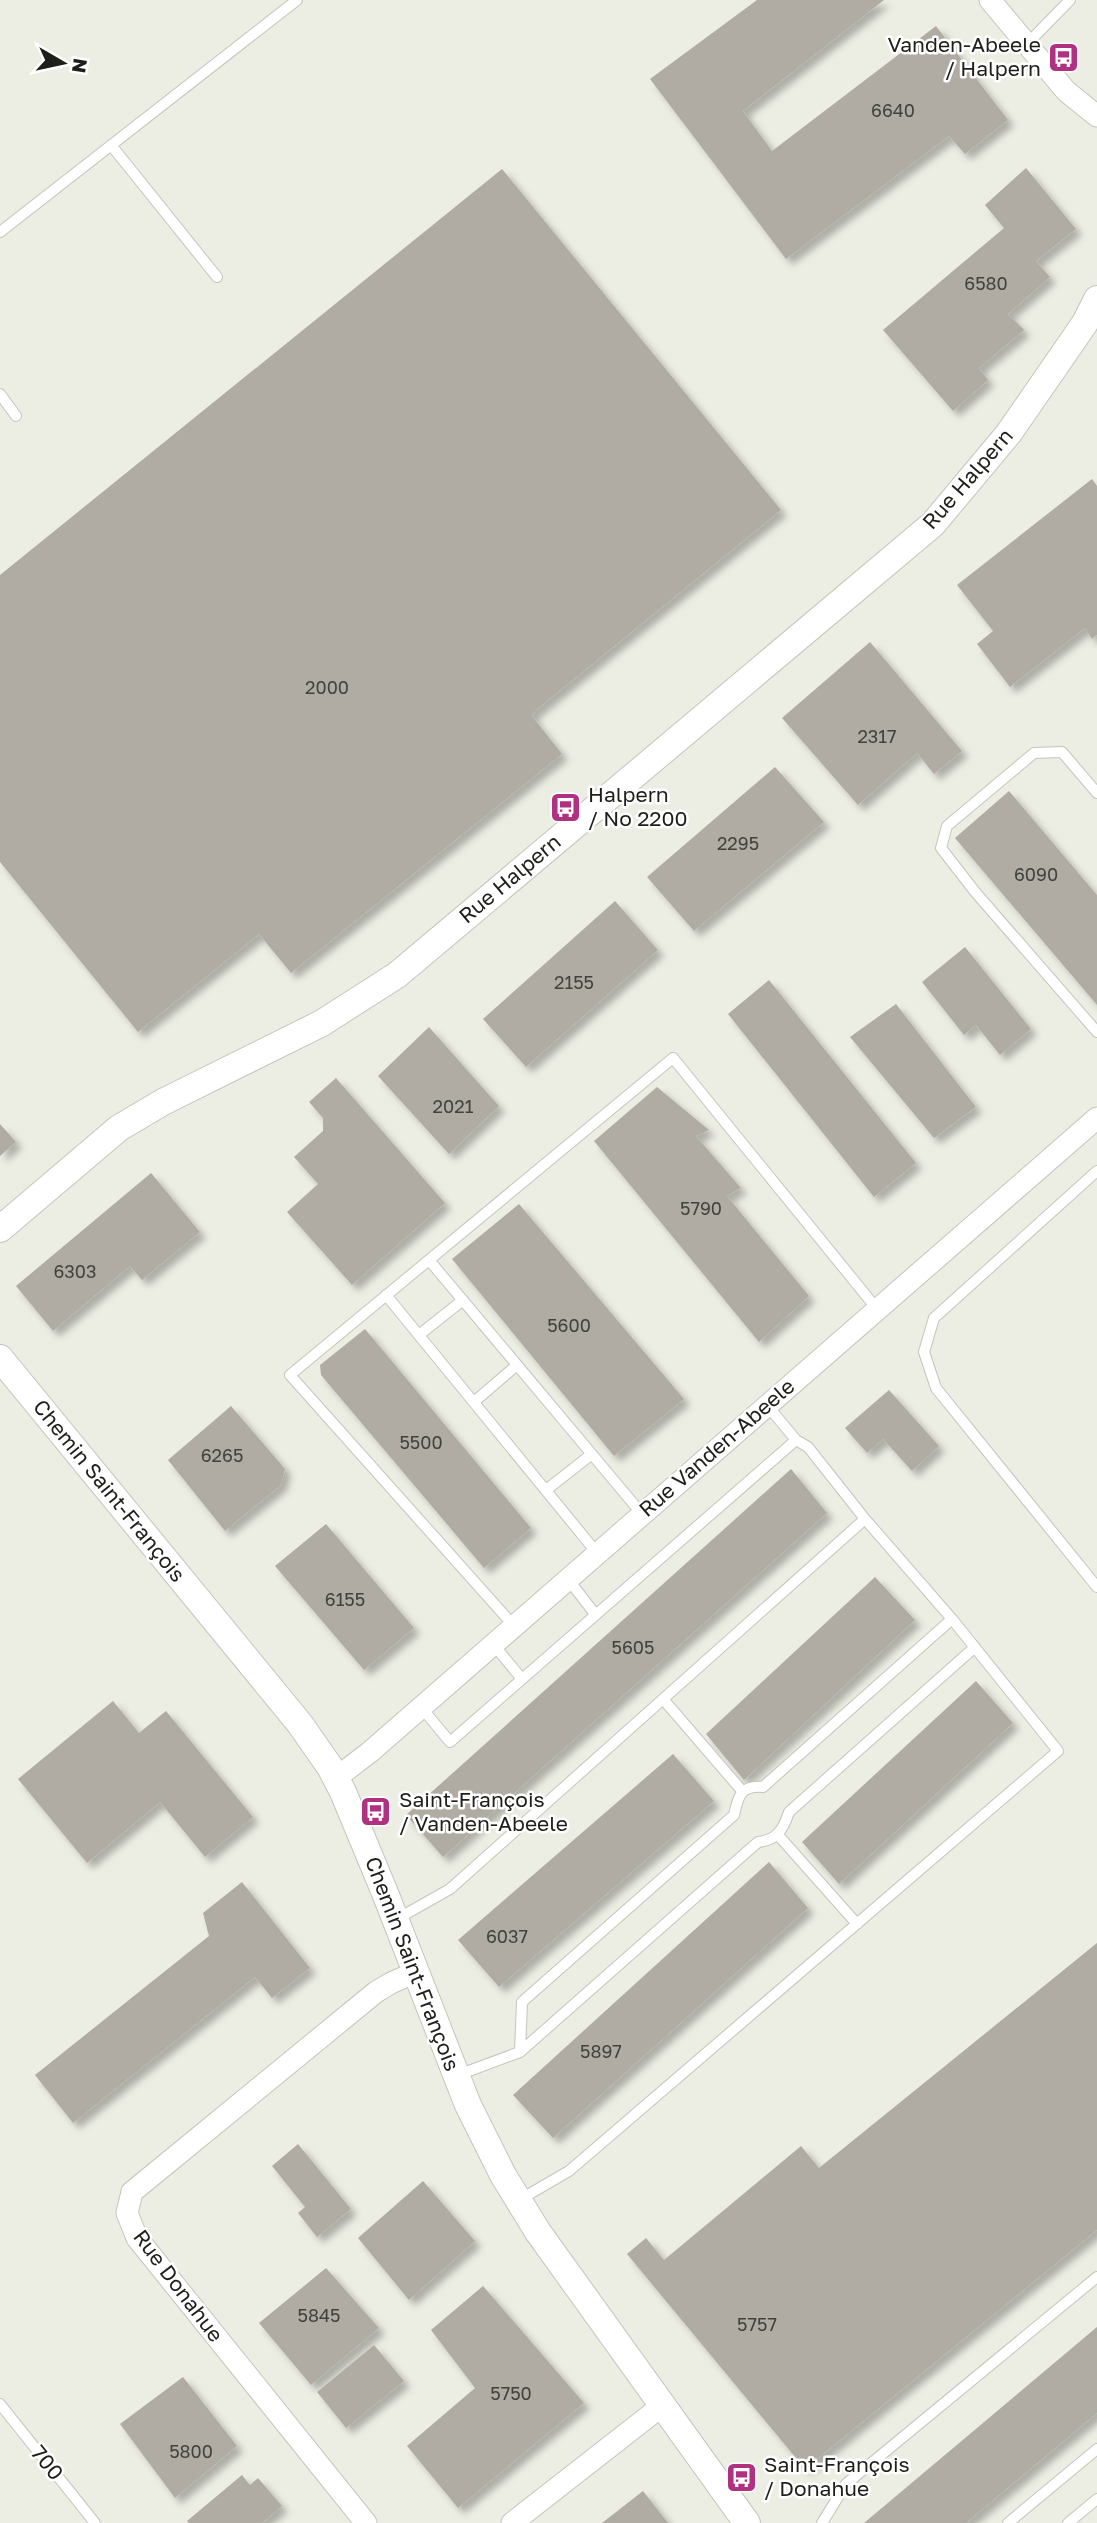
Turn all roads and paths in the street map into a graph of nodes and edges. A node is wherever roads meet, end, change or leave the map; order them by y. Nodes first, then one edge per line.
1 (297, 0) edge
2 (990, 0) edge
3 (1070, 0) edge
4 (1082, 0) edge
5 (1027, 44) junction
6 (1097, 116) edge
7 (111, 145) junction
8 (0, 232) edge
9 (216, 277) dead end
10 (1097, 299) edge
11 (0, 394) edge
12 (16, 416) dead end
13 (1097, 793) edge
14 (1097, 1032) edge
15 (1097, 1118) edge
16 (1097, 1171) edge
17 (0, 1229) edge
18 (429, 1260) junction
19 (386, 1295) junction
20 (463, 1300) junction
21 (877, 1310) junction
22 (419, 1335) junction
23 (0, 1358) edge
24 (517, 1365) junction
25 (474, 1402) junction
26 (767, 1405) junction
27 (796, 1440) junction
28 (592, 1454) junction
29 (546, 1490) junction
30 (642, 1514) junction
31 (865, 1519) junction
32 (597, 1553) junction
33 (568, 1579) junction
34 (1097, 1587) edge
35 (596, 1614) junction
36 (952, 1619) junction
37 (514, 1626) junction
38 (493, 1644) junction
39 (975, 1647) junction
40 (522, 1679) junction
41 (663, 1699) junction
42 (421, 1707) junction
43 (337, 1778) junction
44 (743, 1792) junction
45 (778, 1835) junction
46 (396, 1920) junction
47 (857, 1924) junction
48 (416, 1972) junction
49 (520, 2052) junction
50 (456, 2076) junction
51 (518, 2201) junction
52 (1097, 2277) edge
53 (0, 2404) edge
54 (663, 2405) junction
55 (1097, 2449) edge
56 (1097, 2499) edge
57 (95, 2523) edge
58 (366, 2523) edge
59 (512, 2523) edge
60 (747, 2523) edge
61 (822, 2523) edge
62 (1008, 2523) edge
63 (1068, 2523) edge

1 - 7 lane
2 - 5 street
3 - 4 lane
3 - 5 lane
5 - 6 street
7 - 8 lane
7 - 9 lane
10 - 17 street, Rue Halpern
11 - 12 lane
13 - 14 lane
15 - 21 street, Rue Vanden-Abeele
16 - 34 lane
18 - 19 lane
18 - 20 lane
18 - 21 lane
19 - 22 lane
19 - 37 lane
20 - 22 lane
20 - 24 lane
21 - 26 street, Rue Vanden-Abeele
22 - 25 lane
23 - 43 street, Chemin Saint-François
24 - 25 lane
24 - 28 lane
25 - 29 lane
26 - 27 lane
26 - 30 street, Rue Vanden-Abeele
27 - 31 lane
27 - 35 lane
28 - 29 lane
28 - 30 lane
29 - 32 lane
30 - 32 street, Rue Vanden-Abeele
31 - 36 lane
31 - 41 lane
32 - 33 street, Rue Vanden-Abeele
33 - 35 lane
33 - 37 street, Rue Vanden-Abeele
35 - 40 lane
36 - 39 lane
36 - 44 lane
37 - 38 street, Rue Vanden-Abeele
38 - 40 lane
38 - 42 street, Rue Vanden-Abeele
39 - 45 lane
39 - 47 lane
40 - 42 lane
41 - 44 lane
41 - 46 lane
42 - 43 street, Rue Vanden-Abeele
43 - 46 street, Chemin Saint-François
44 - 49 lane
45 - 47 lane
45 - 49 lane
46 - 48 street, Chemin Saint-François
47 - 51 lane
48 - 50 street, Chemin Saint-François
48 - 58 street, Rue Donahue
49 - 50 lane
50 - 51 street, Chemin Saint-François
51 - 54 street, Chemin Saint-François
52 - 61 lane
53 - 57 lane, 700
54 - 59 street
54 - 60 street, Chemin Saint-François
55 - 62 lane
56 - 63 lane

